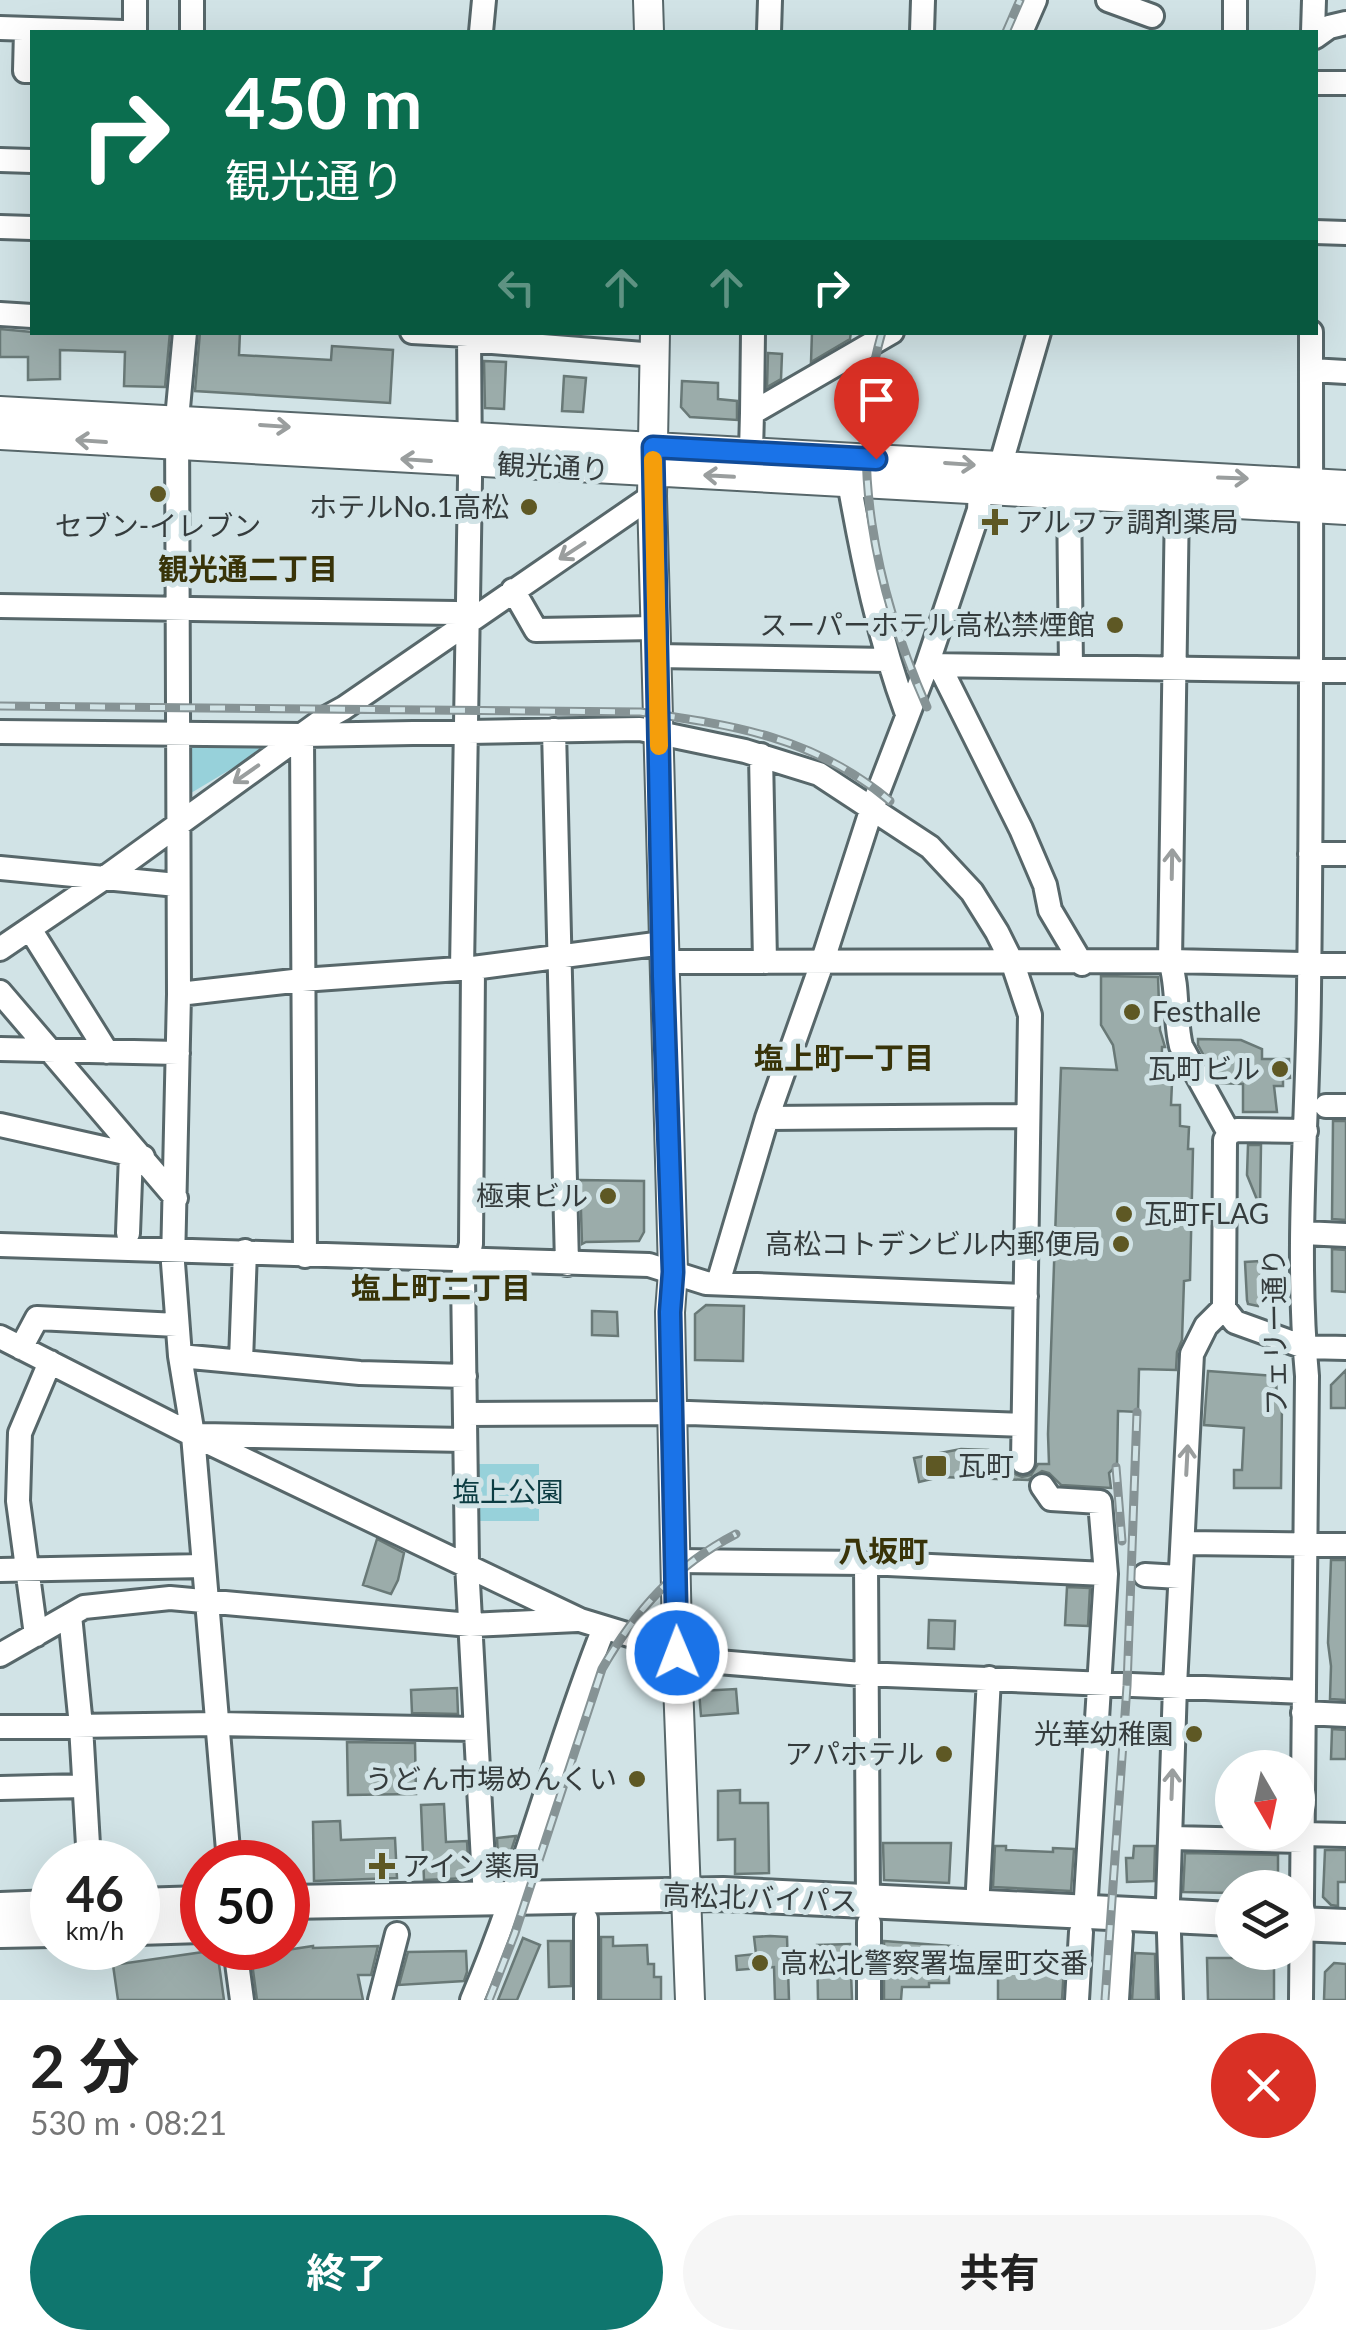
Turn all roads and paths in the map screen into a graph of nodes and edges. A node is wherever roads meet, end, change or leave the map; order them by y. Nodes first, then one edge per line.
1 (136, 0) edge
2 (192, 0) edge
3 (484, 0) edge
4 (648, 0) edge
5 (770, 0) edge
6 (923, 0) edge
7 (1035, 0) edge
8 (1108, 0) edge
9 (1235, 0) edge
10 (1314, 0) edge
11 (1151, 16) edge
12 (1346, 23) edge
13 (0, 28) edge
14 (26, 30) junction
15 (30, 30) edge
16 (134, 30) edge
17 (192, 30) edge
18 (481, 30) edge
19 (649, 30) edge
20 (768, 30) edge
21 (922, 30) edge
22 (1022, 30) edge
23 (1235, 30) edge
24 (1314, 30) edge
25 (1318, 33) edge
26 (30, 71) edge
27 (1318, 83) edge
28 (1346, 83) edge
29 (0, 160) edge
30 (30, 161) edge
31 (0, 228) edge
32 (30, 228) edge
33 (1318, 232) edge
34 (1346, 234) edge
35 (0, 314) edge
36 (30, 316) edge
37 (185, 335) edge
38 (753, 335) edge
39 (887, 335) edge
40 (1038, 335) edge
41 (1311, 335) edge
42 (468, 336) edge
43 (655, 344) edge
44 (1311, 370) junction
45 (1346, 372) edge
46 (0, 411) edge
47 (752, 413) junction
48 (178, 432) junction
49 (0, 435) edge
50 (469, 450) junction
51 (751, 451) junction
52 (1000, 467) junction
53 (653, 472) junction
54 (849, 482) junction
55 (1346, 484) edge
56 (980, 489) junction
57 (1068, 494) junction
58 (1312, 495) junction
59 (1176, 501) junction
60 (1346, 510) edge
61 (512, 590) junction
62 (0, 606) edge
63 (177, 608) junction
64 (466, 622) junction
65 (656, 642) junction
66 (887, 660) junction
67 (933, 665) junction
68 (1071, 667) junction
69 (1174, 669) junction
70 (1312, 670) junction
71 (1346, 671) edge
72 (907, 714) junction
73 (554, 730) junction
74 (0, 732) edge
75 (177, 733) junction
76 (658, 733) junction
77 (464, 734) junction
78 (302, 735) junction
79 (761, 755) junction
80 (872, 808) junction
81 (177, 823) junction
82 (1310, 854) junction
83 (1346, 854) edge
84 (0, 868) edge
85 (103, 879) junction
86 (177, 884) junction
87 (30, 929) junction
88 (0, 948) edge
89 (663, 953) junction
90 (561, 958) junction
91 (765, 962) junction
92 (1170, 962) junction
93 (822, 963) junction
94 (1013, 964) junction
95 (1082, 964) junction
96 (1310, 964) junction
97 (1346, 965) edge
98 (468, 968) junction
99 (302, 980) junction
100 (0, 992) edge
101 (179, 994) junction
102 (0, 1049) edge
103 (50, 1049) junction
104 (106, 1052) junction
105 (178, 1053) junction
106 (1028, 1116) junction
107 (767, 1118) junction
108 (0, 1125) edge
109 (1306, 1131) junction
110 (1229, 1133) junction
111 (137, 1156) junction
112 (176, 1198) junction
113 (128, 1232) dead end
114 (1303, 1233) junction
115 (1346, 1236) edge
116 (0, 1244) edge
117 (174, 1250) junction
118 (245, 1251) junction
119 (305, 1256) junction
120 (468, 1261) junction
121 (567, 1264) junction
122 (673, 1272) junction
123 (718, 1283) junction
124 (1026, 1296) junction
125 (1224, 1308) junction
126 (177, 1325) junction
127 (10, 1342) edge
128 (1304, 1347) junction
129 (1346, 1348) edge
130 (180, 1356) junction
131 (240, 1361) junction
132 (50, 1362) junction
133 (464, 1376) junction
134 (465, 1414) junction
135 (672, 1414) junction
136 (1022, 1425) junction
137 (10, 1432) edge
138 (193, 1435) junction
139 (465, 1440) junction
140 (1023, 1462) dead end
141 (1042, 1486) dead end
142 (1182, 1543) junction
143 (1306, 1544) junction
144 (1346, 1545) edge
145 (676, 1560) junction
146 (866, 1563) junction
147 (467, 1564) junction
148 (204, 1566) junction
149 (0, 1570) edge
150 (24, 1570) junction
151 (1106, 1574) junction
152 (1145, 1575) dead end
153 (1180, 1577) junction
154 (207, 1602) junction
155 (70, 1615) junction
156 (580, 1620) junction
157 (470, 1625) junction
158 (604, 1628) junction
159 (36, 1635) junction
160 (677, 1653) junction
161 (0, 1655) edge
162 (866, 1674) junction
163 (990, 1678) junction
164 (1100, 1684) junction
165 (1175, 1686) junction
166 (1303, 1703) junction
167 (1346, 1715) edge
168 (217, 1724) junction
169 (81, 1726) junction
170 (0, 1728) edge
171 (475, 1729) junction
172 (1303, 1750) edge
173 (84, 1786) junction
174 (0, 1788) edge
175 (1346, 1835) edge
176 (1315, 1836) edge
177 (1170, 1838) junction
178 (1215, 1838) edge
179 (87, 1840) edge
180 (227, 1840) edge
181 (310, 1902) edge
182 (688, 1905) junction
183 (499, 1906) junction
184 (0, 1908) edge
185 (30, 1908) edge
186 (977, 1908) junction
187 (869, 1912) junction
188 (586, 1919) junction
189 (310, 1921) edge
190 (1215, 1921) edge
191 (1083, 1922) junction
192 (1346, 1926) edge
193 (1171, 1927) junction
194 (30, 1930) edge
195 (0, 1931) edge
196 (1315, 1931) edge
197 (397, 1934) dead end
198 (1121, 1934) junction
199 (1215, 1936) edge
200 (1315, 1937) edge
201 (1346, 1944) edge
202 (237, 1970) edge
203 (1301, 1970) edge
204 (242, 2000) edge
205 (380, 2000) edge
206 (472, 2000) edge
207 (586, 2000) edge
208 (690, 2000) edge
209 (869, 2000) edge
210 (1076, 2000) edge
211 (1117, 2000) edge
212 (1172, 2000) edge
213 (1301, 2000) edge

1 - 16 street
2 - 17 street
3 - 18 street
4 - 19 main road
5 - 20 street
6 - 21 street
7 - 22 street
8 - 11 street
9 - 23 street
10 - 24 street
12 - 25 street
13 - 14 street
14 - 15 street
14 - 26 street
27 - 28 street
29 - 30 street
31 - 32 street
33 - 34 street
35 - 36 street
37 - 48 street
38 - 47 street
39 - 47 street
40 - 52 street
41 - 44 street, フェリー通り
42 - 43 street
42 - 50 street
43 - 53 main road
44 - 45 street
44 - 58 street, フェリー通り
46 - 48 main road, 観光通り
47 - 51 street
48 -> 49 main road, 観光通り
48 - 50 main road, 観光通り
48 - 63 street
50 - 53 main road, 観光通り
50 - 64 street
51 -> 52 main road, 観光通り
51 - 53 main road, 観光通り
52 -> 58 main road, 観光通り
54 -> 53 main road, 観光通り
53 -> 61 street
53 - 65 main road
54 - 56 main road, 観光通り
54 - 66 street
55 - 58 main road, 観光通り
56 - 57 main road, 観光通り
56 - 67 street
57 - 59 main road, 観光通り
57 - 68 street
58 - 59 main road, 観光通り
58 - 60 main road, 観光通り
58 - 70 street, フェリー通り
59 - 69 street
61 - 64 street
61 - 65 street
62 - 63 street
63 - 64 street
63 - 75 street
64 - 77 street
64 - 78 street
65 - 66 street
65 - 76 main road
66 - 72 street
67 - 68 street
67 - 72 street
67 - 95 street
68 - 69 street
69 - 70 street
92 -> 69 street
70 - 71 street
70 - 82 street, フェリー通り
72 - 80 street
73 - 76 street
73 - 77 street
73 - 90 street
74 - 75 street
75 - 78 street
75 - 81 street
76 - 79 street
76 - 89 main road
77 - 78 street
77 - 98 street
78 -> 81 street
78 - 99 street
79 - 80 street
79 - 91 street
80 - 93 street
80 - 94 street
81 - 85 street
81 - 86 street
82 - 83 street
82 - 96 street, フェリー通り
84 - 85 street
85 - 86 street
85 - 87 street
86 - 101 street
87 - 88 street
87 - 104 street
89 - 90 street
89 - 91 street
89 - 122 main road
90 - 98 street
90 - 121 street
91 - 93 street
92 - 95 street
92 - 96 street
92 - 110 street
93 - 94 street
93 - 107 street
94 - 95 street
94 - 106 street
96 - 97 street
96 - 109 street, フェリー通り
98 - 99 street
98 - 120 street
99 - 101 street
99 - 119 street
100 - 103 street
101 - 105 street
102 - 103 street
103 - 104 street
103 - 111 street
104 - 105 street
105 - 112 street
106 - 107 street
106 - 124 street
107 - 123 street
108 - 111 street
109 - 110 street
109 - 114 street, フェリー通り
110 - 125 street
111 - 112 street
111 - 113 street
112 - 117 street
114 - 115 street
114 - 128 street, フェリー通り
116 - 117 street
117 - 118 street
117 - 126 street
118 - 119 street
118 - 131 street
119 - 120 street
120 - 121 street
120 - 133 street
121 - 122 street
122 - 123 street
122 - 135 main road
123 - 124 street
124 - 136 street
125 - 128 street
142 -> 125 street
126 - 127 street
126 - 130 street
127 - 132 street
128 - 129 street
128 - 143 street, フェリー通り
130 - 131 street
130 - 138 street
131 - 133 street
132 - 137 street
132 - 138 street
133 - 134 street
134 - 135 street
134 - 139 street
135 - 136 street
135 - 145 main road
136 - 140 street
137 - 150 street
138 - 139 street
138 - 147 street
138 - 148 street
139 - 147 street
141 - 151 street
142 - 143 street
142 - 153 street
143 - 144 street
143 - 166 street, フェリー通り
145 - 146 street
145 - 160 main road
146 - 151 street
146 - 162 street
147 - 156 street
147 - 157 street
148 - 150 street
148 - 154 street
149 - 150 street
150 - 159 street
151 - 164 street
152 - 153 street
153 - 165 street
154 - 155 street
154 - 157 street
154 - 168 street
155 - 159 street
155 - 169 street
156 - 157 street
156 - 158 street
157 - 171 street
158 - 160 street
158 - 183 street
159 - 161 street
160 - 162 street
160 - 182 main road
162 - 163 street
162 - 187 street
163 - 164 street
163 - 186 street
164 - 165 street
164 - 191 street
165 - 166 street
177 -> 165 street
166 - 167 street
166 - 172 street, フェリー通り
168 - 169 street
168 - 171 street
168 - 180 street
169 - 170 street
169 - 173 street
171 - 183 street
173 - 174 street
173 - 179 street
175 - 176 street
177 - 178 street
177 - 193 street
181 - 183 highway, 高松北バイパス
182 - 183 highway, 高松北バイパス
182 - 187 highway, 高松北バイパス
182 - 188 highway, 高松北バイパス
182 - 208 main road
183 - 188 highway, 高松北バイパス
183 - 189 highway, 高松北バイパス
183 - 206 street
184 - 185 highway
186 - 187 highway, 高松北バイパス
186 - 191 highway, 高松北バイパス
187 - 191 highway, 高松北バイパス
187 - 209 street
188 - 207 street
190 - 193 highway, 高松北バイパス
191 - 193 highway, 高松北バイパス
191 - 198 highway, 高松北バイパス
191 - 210 street
192 - 196 highway
193 - 198 highway, 高松北バイパス
193 - 199 highway, 高松北バイパス
193 - 212 street
194 - 195 highway
197 - 205 street
198 - 211 street
200 - 201 highway
202 - 204 street
203 - 213 street, フェリー通り

